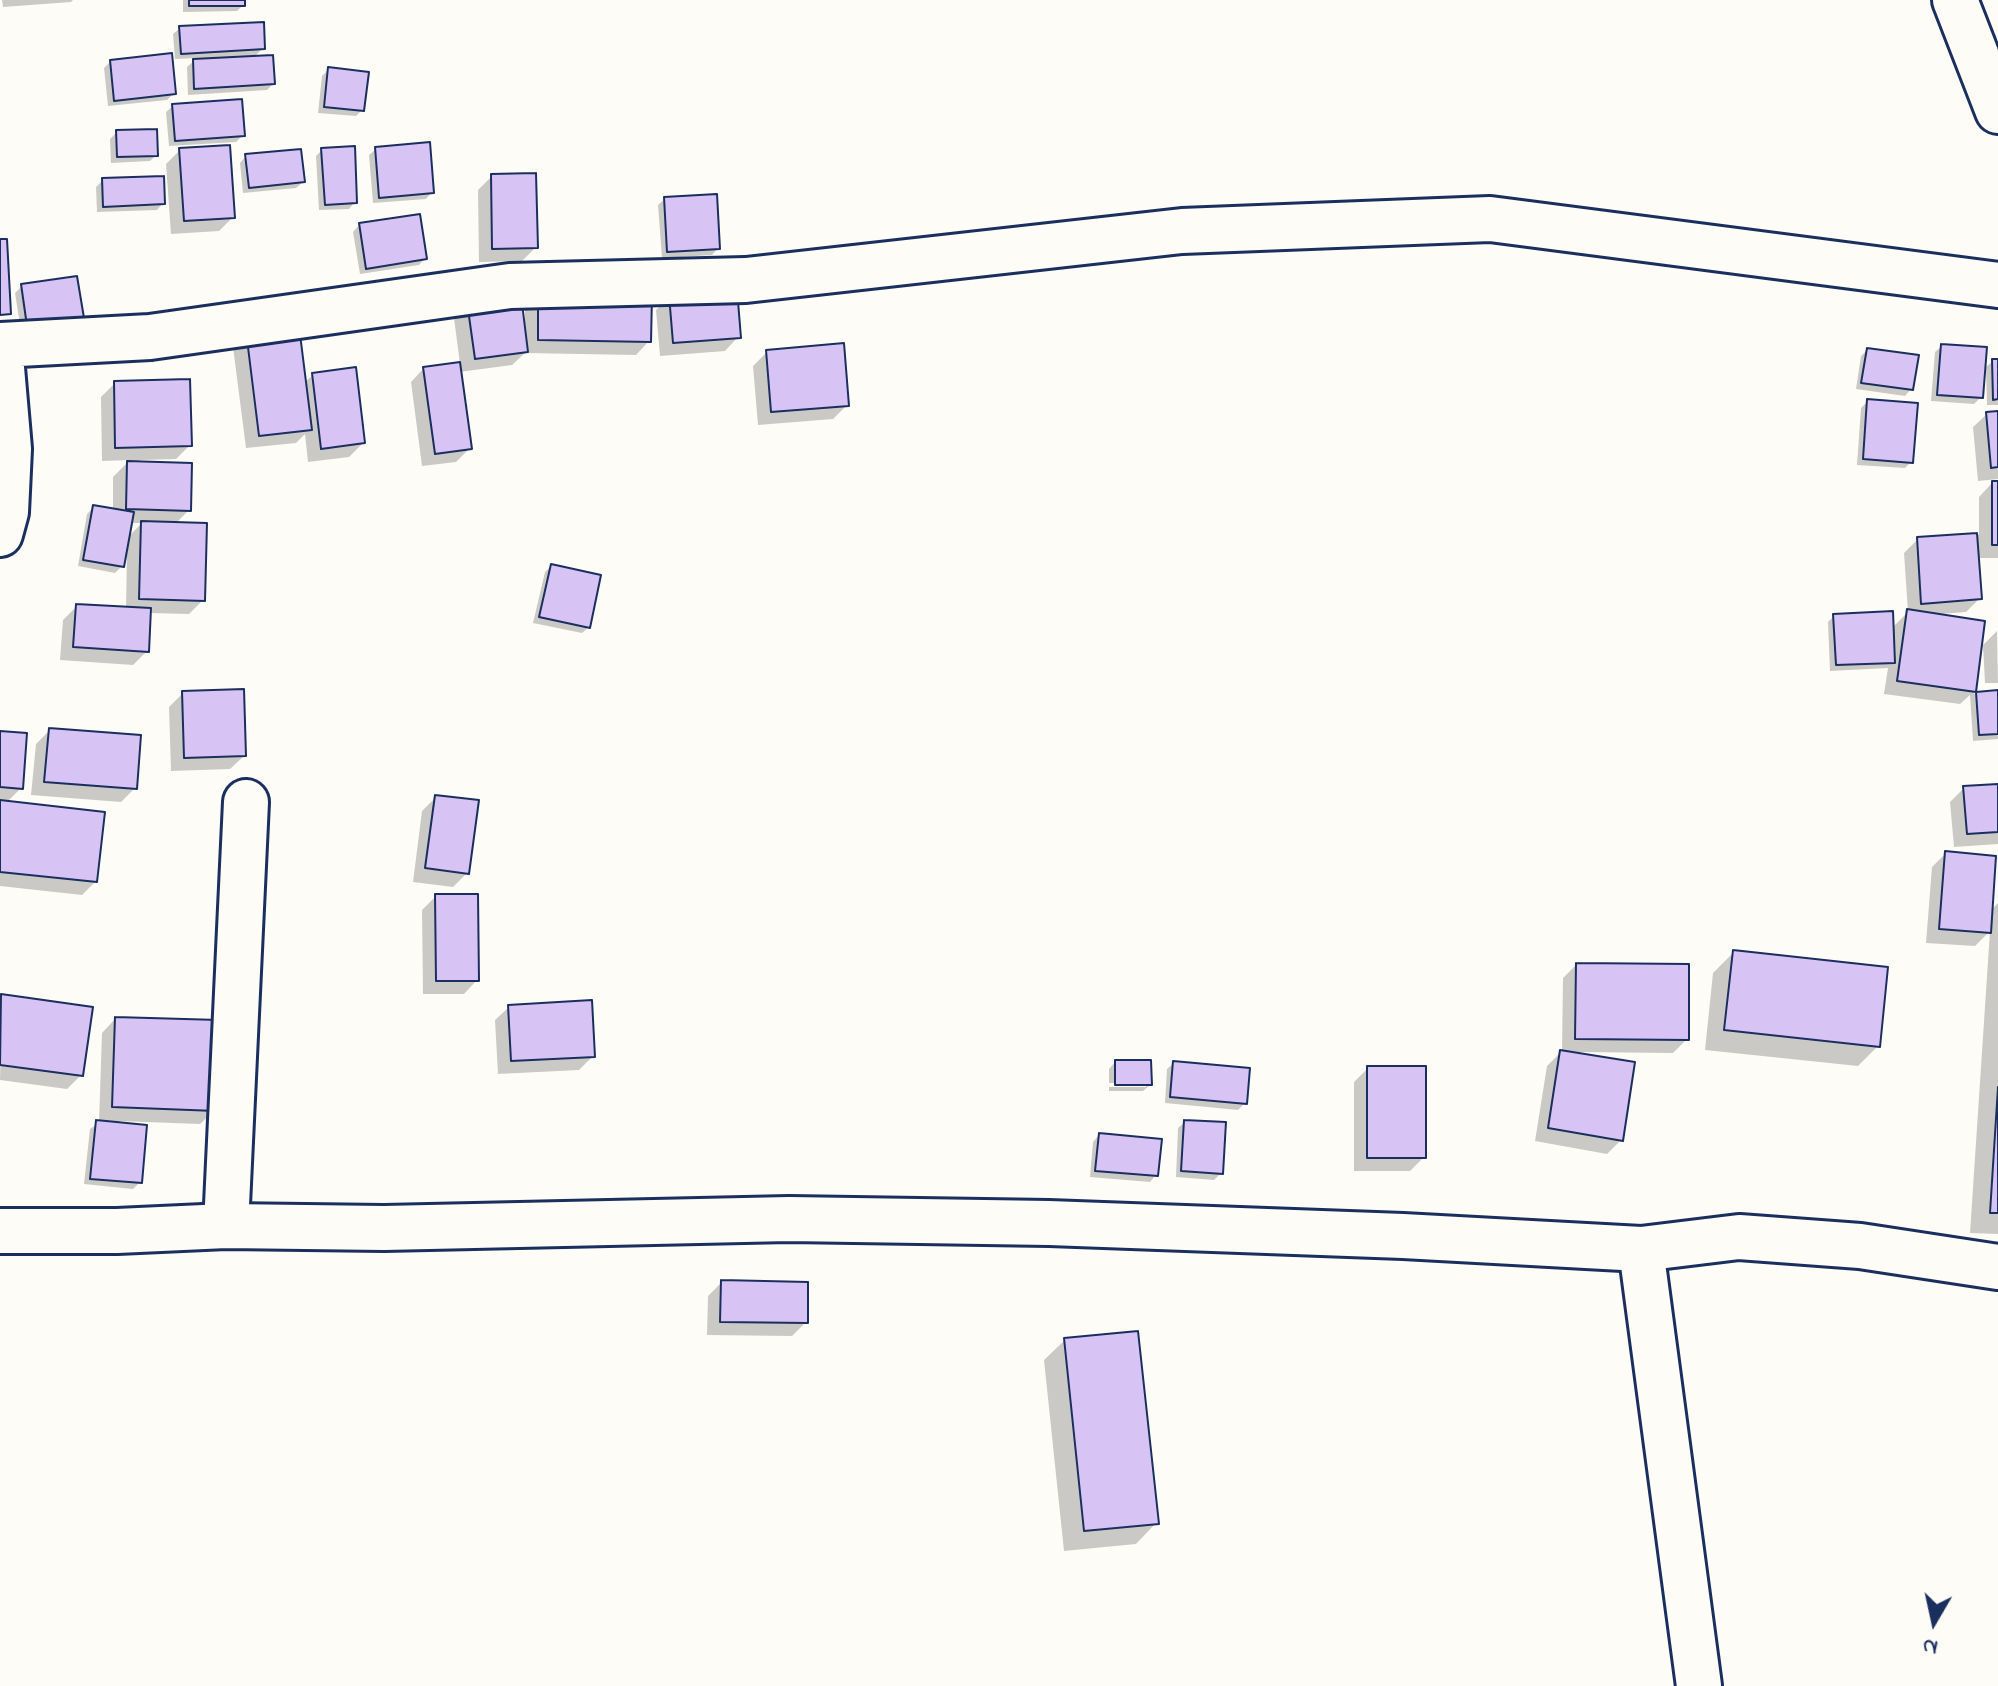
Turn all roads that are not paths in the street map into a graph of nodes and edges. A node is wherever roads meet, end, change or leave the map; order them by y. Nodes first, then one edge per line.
1 (1955, 0) edge
2 (1998, 111) edge
3 (1998, 285) edge
4 (0, 345) edge
5 (0, 534) edge
6 (246, 802) dead end
7 (226, 1226) junction
8 (0, 1231) edge
9 (1641, 1249) junction
10 (1998, 1267) edge
11 (1699, 1686) edge

1 - 2 street
3 - 4 street
4 - 5 street
6 - 7 street
7 - 8 street
7 - 9 street
9 - 10 street
9 - 11 street

